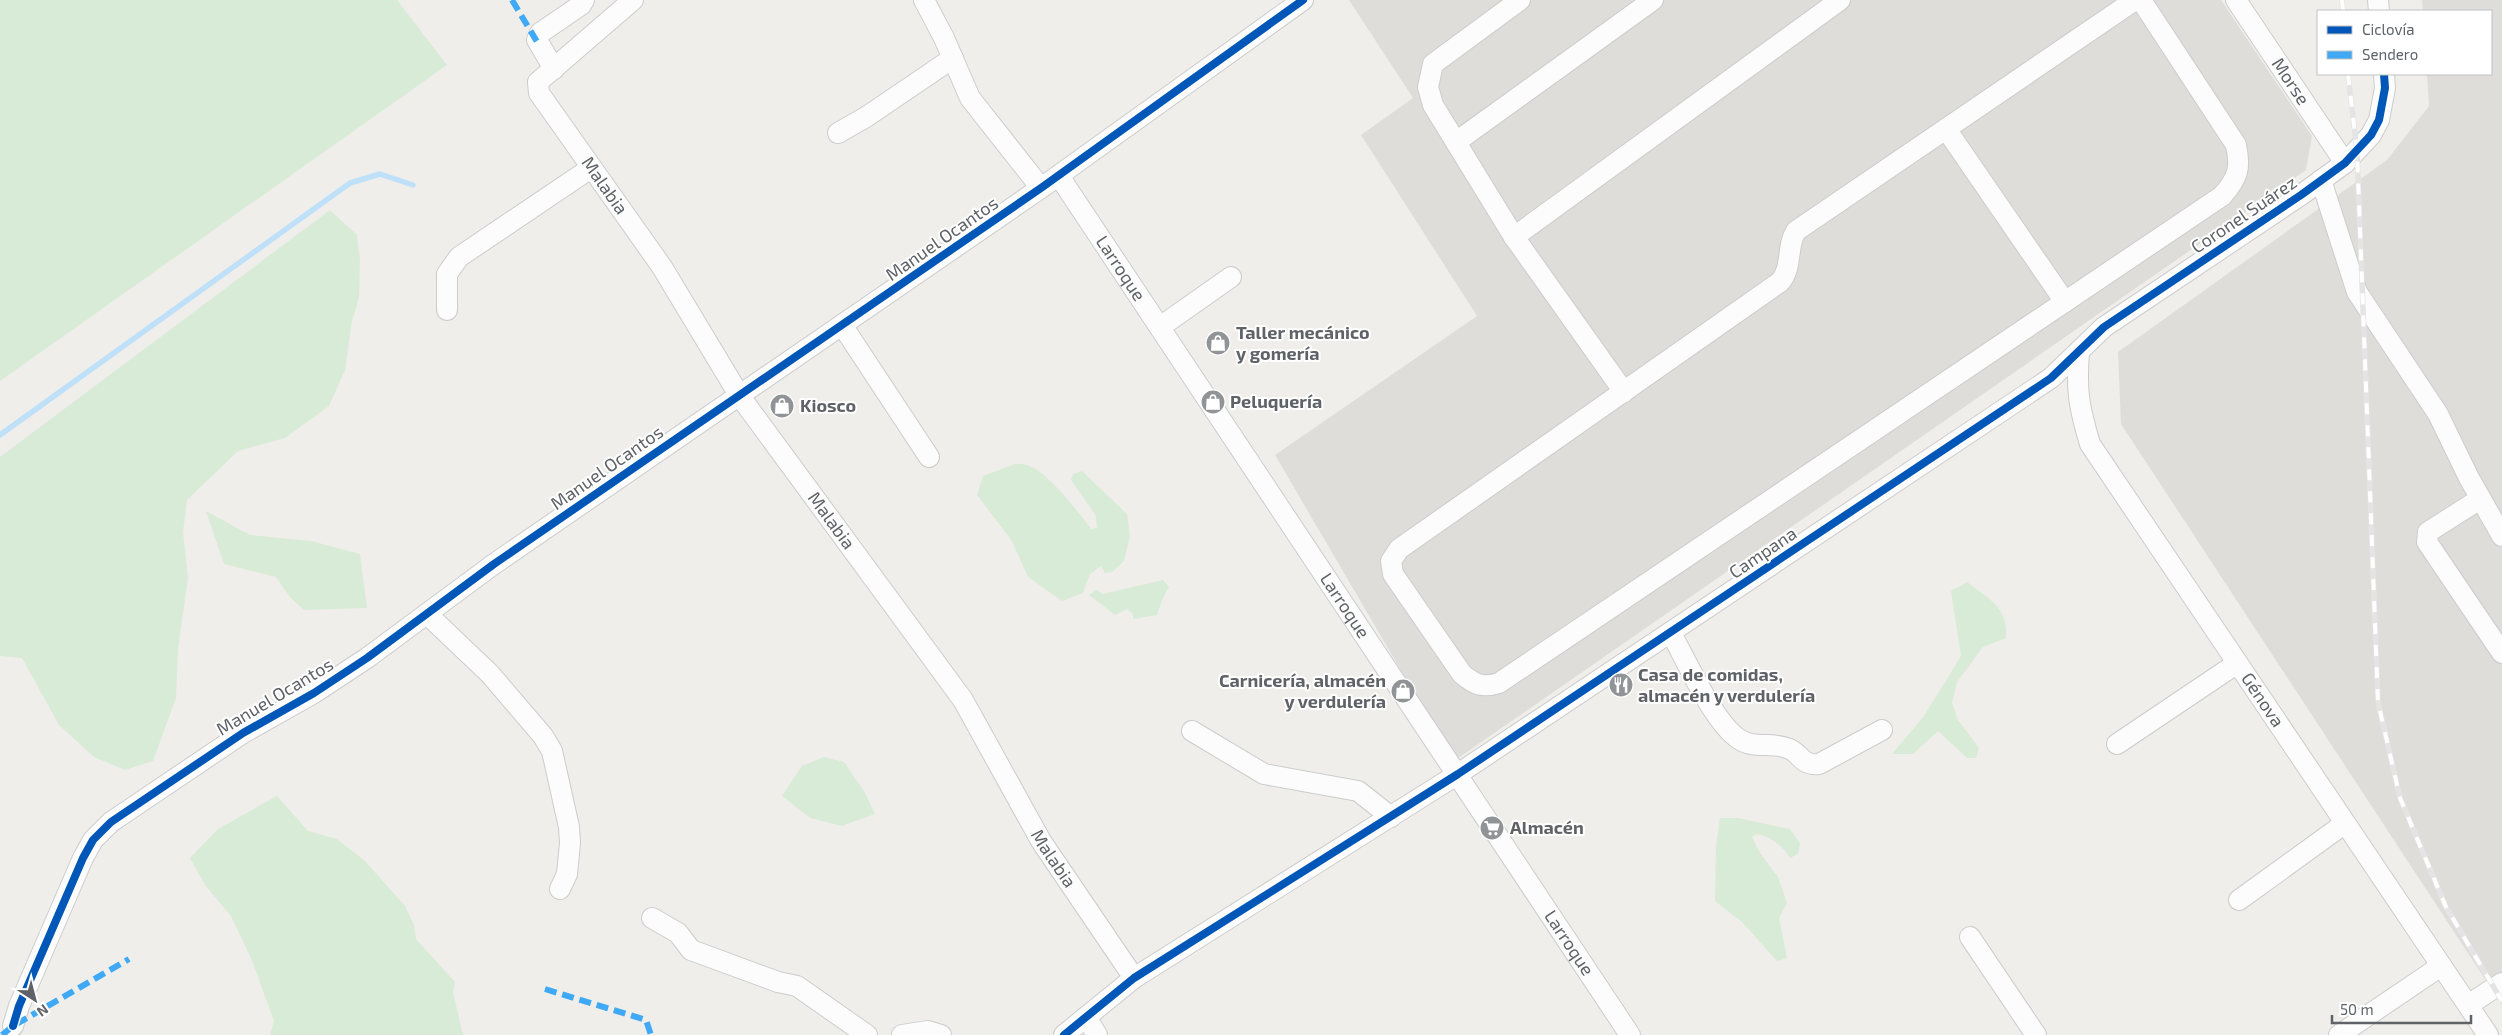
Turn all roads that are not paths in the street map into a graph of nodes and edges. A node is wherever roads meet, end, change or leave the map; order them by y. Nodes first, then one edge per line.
1 (584, 0) edge
2 (633, 0) edge
3 (924, 0) edge
4 (1303, 0) edge
5 (1520, 0) edge
6 (1653, 0) edge
7 (1840, 0) edge
8 (2135, 0) edge
9 (2141, 0) edge
10 (2236, 0) edge
11 (953, 58) junction
12 (554, 69) junction
13 (2384, 75) edge
14 (1946, 129) junction
15 (838, 133) dead end
16 (1456, 142) junction
17 (2345, 163) junction
18 (591, 168) junction
19 (1059, 176) junction
20 (2321, 180) junction
21 (1041, 188) junction
22 (1514, 237) junction
23 (1230, 276) dead end
24 (2065, 302) junction
25 (447, 310) dead end
26 (842, 325) junction
27 (1160, 327) junction
28 (2079, 352) junction
29 (1624, 392) junction
30 (739, 395) junction
31 (929, 458) dead end
32 (2480, 498) junction
33 (2502, 536) edge
34 (426, 614) junction
35 (1671, 632) junction
36 (2502, 653) edge
37 (2236, 664) junction
38 (1882, 730) dead end
39 (1192, 731) dead end
40 (2117, 744) dead end
41 (1458, 774) junction
42 (1391, 817) junction
43 (2344, 824) junction
44 (560, 889) dead end
45 (2238, 900) dead end
46 (652, 918) dead end
47 (1970, 937) dead end
48 (2441, 966) junction
49 (1134, 978) junction
50 (2502, 983) edge
51 (2468, 1005) junction
52 (1086, 1017) junction
53 (13, 1026) dead end
54 (867, 1035) edge
55 (902, 1035) edge
56 (941, 1035) edge
57 (1064, 1035) edge
58 (1096, 1035) edge
59 (1630, 1035) edge
60 (2036, 1035) edge
61 (2339, 1035) edge
62 (2488, 1035) edge

1 - 12 street
2 - 12 street, Malabia
3 - 11 street
4 - 19 street, Manuel Ocantos
5 - 16 street
6 - 16 street
7 - 22 street
8 - 14 street
9 - 24 street
10 - 17 street, Morse
11 - 15 street
11 - 21 street
12 - 18 street, Malabia
13 - 17 street, Coronel Suárez
14 - 24 street
14 - 29 street
16 - 22 street
17 - 20 street, Coronel Suárez
18 - 25 street
18 - 30 street, Malabia
19 - 21 street, Manuel Ocantos
19 - 27 street, Larroque
20 - 28 street, Coronel Suárez
20 - 32 street
21 - 26 street, Manuel Ocantos
22 - 29 street
23 - 27 street
24 - 29 street
26 - 30 street, Manuel Ocantos
26 - 31 street
27 - 41 street, Larroque
28 - 35 street, Campana
28 - 37 street, Génova
30 - 34 street, Manuel Ocantos
30 - 49 street, Malabia
32 - 33 street
32 - 36 street
34 - 44 street
34 - 53 street, Manuel Ocantos
35 - 38 street
35 - 41 street, Campana
37 - 40 street
37 - 43 street, Génova
39 - 42 street
41 - 42 street, Campana
41 - 59 street, Larroque
42 - 49 street, Campana
43 - 45 street
43 - 48 street, Génova
46 - 54 street
47 - 60 street
48 - 51 street, Génova
48 - 61 street
49 - 52 street, Campana
50 - 51 street
51 - 62 street, Génova
52 - 57 street, Campana
52 - 58 street
55 - 56 street

